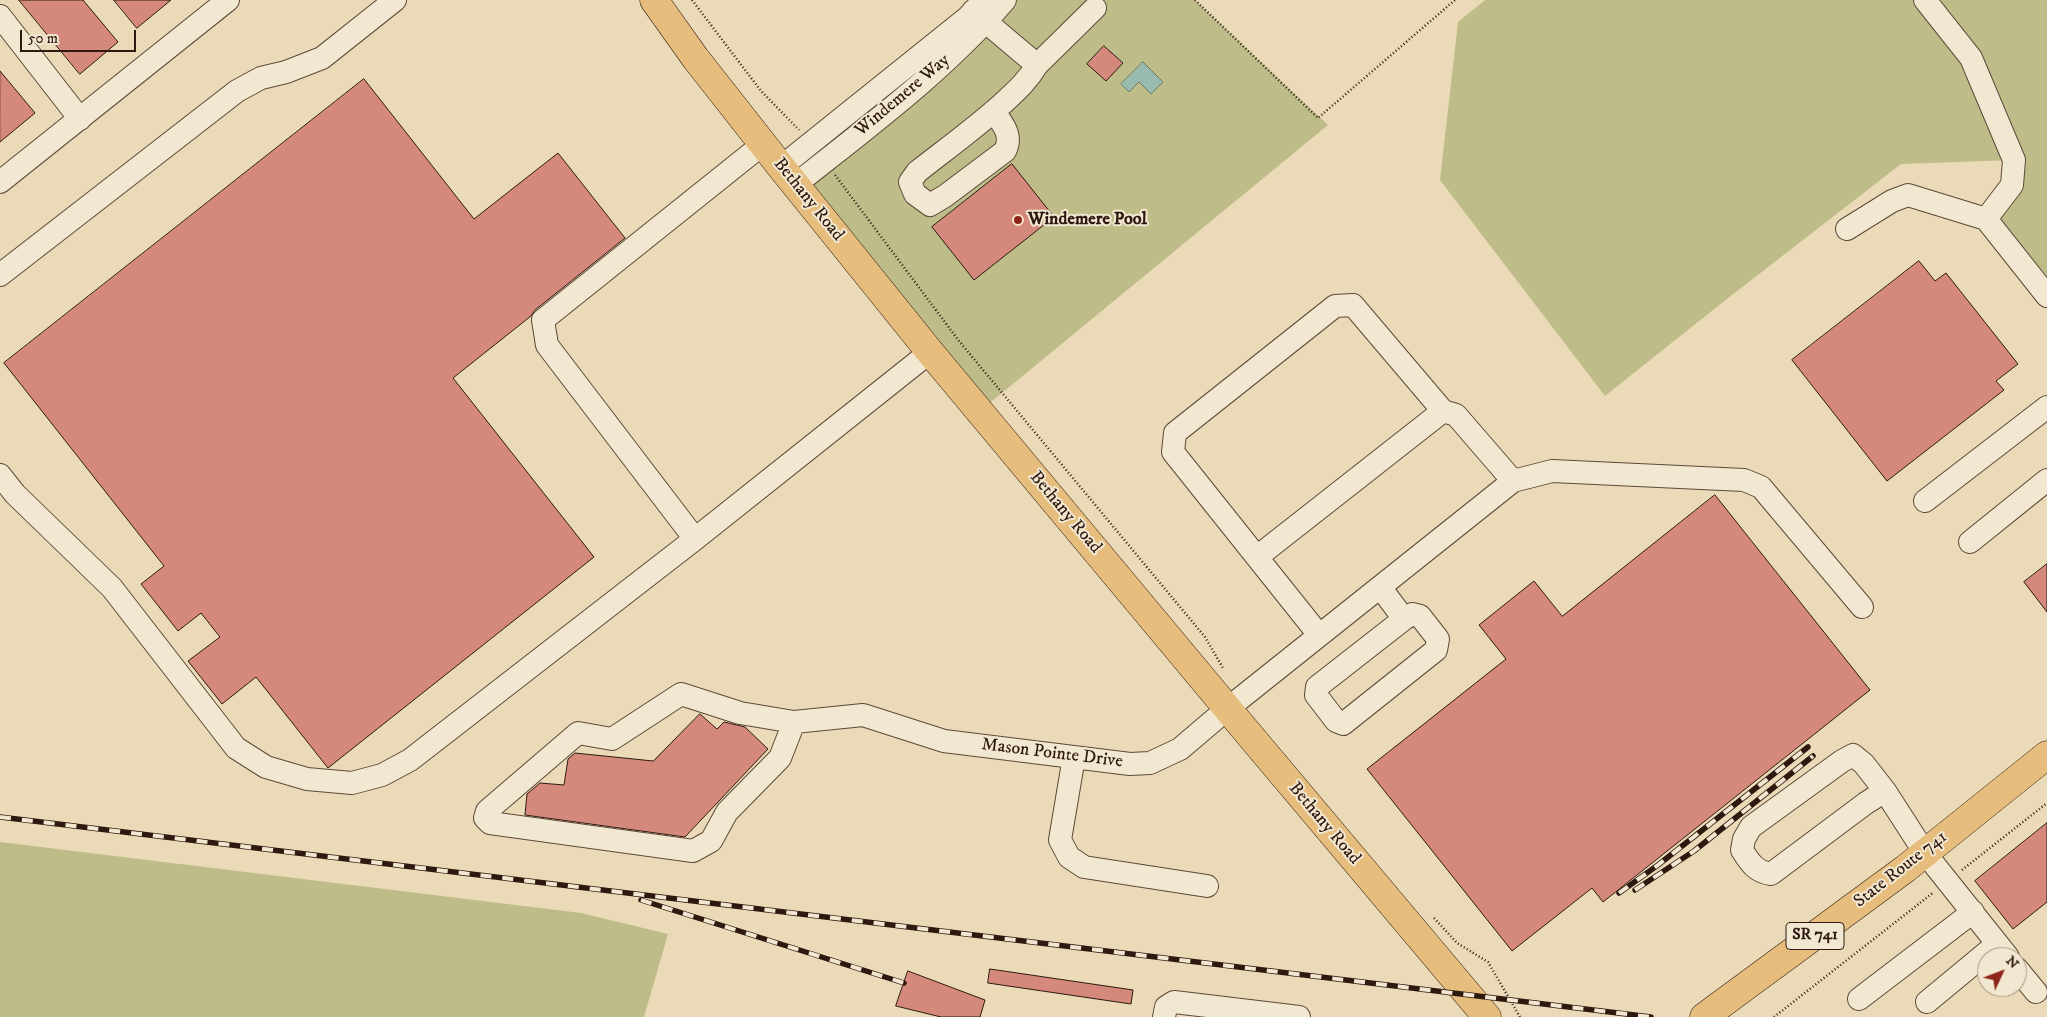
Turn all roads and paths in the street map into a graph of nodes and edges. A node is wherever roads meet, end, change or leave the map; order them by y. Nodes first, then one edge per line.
1 (395, 0) edge
2 (654, 0) edge
3 (692, 0) edge
4 (1005, 0) edge
5 (1195, 0) edge
6 (1455, 0) edge
7 (1925, 0) edge
8 (224, 1) edge
9 (1096, 8) dead end
10 (981, 11) edge
11 (0, 16) edge
12 (1037, 65) junction
13 (994, 111) dead end
14 (80, 118) junction
15 (804, 136) dead end
16 (763, 144) junction
17 (834, 174) dead end
18 (788, 176) junction
19 (0, 182) edge
20 (1986, 219) junction
21 (1847, 229) dead end
22 (0, 275) edge
23 (2047, 296) edge
24 (930, 352) junction
25 (2047, 407) edge
26 (1443, 411) junction
27 (0, 475) edge
28 (2047, 480) edge
29 (1513, 481) junction
30 (1925, 501) dead end
31 (695, 539) junction
32 (1970, 542) dead end
33 (1257, 557) junction
34 (1380, 587) junction
35 (1862, 607) dead end
36 (1404, 619) junction
37 (1319, 635) junction
38 (1224, 670) dead end
39 (1227, 709) junction
40 (794, 722) junction
41 (2047, 755) edge
42 (1074, 757) junction
43 (1885, 791) junction
44 (2047, 803) edge
45 (1925, 853) junction
46 (1948, 881) junction
47 (1207, 886) dead end
48 (1972, 912) junction
49 (1432, 916) dead end
50 (2001, 947) edge
51 (1977, 968) edge
52 (2027, 981) edge
53 (2036, 992) dead end
54 (1859, 999) dead end
55 (1927, 1002) dead end
56 (1164, 1017) edge
57 (1299, 1017) edge
58 (1487, 1017) edge
59 (1520, 1017) edge
60 (1704, 1017) edge
61 (1774, 1017) edge

1 - 22 street
2 - 16 main road, Bethany Road
3 - 15 path
4 - 10 street, Windemere Way
5 - 6 path
7 - 20 street
8 - 14 street
9 - 12 street
10 - 12 street
10 - 18 street, Windemere Way
11 - 14 street
12 - 13 street
14 - 19 street
16 - 18 main road, Bethany Road
16 - 31 street
17 - 38 path
18 - 24 main road, Bethany Road
20 - 21 street
20 - 23 street
24 - 31 street
24 - 39 main road, Bethany Road
25 - 30 street
26 - 29 street
26 - 33 street
26 - 33 street
27 - 31 street
28 - 32 street
29 - 34 street, Mason Pointe Drive
29 - 35 street
33 - 37 street
34 - 36 street
34 - 37 street, Mason Pointe Drive
36 - 36 street
37 - 39 street, Mason Pointe Drive
39 - 42 street, Mason Pointe Drive
39 - 58 main road, Bethany Road
40 - 40 street
40 - 42 street, Mason Pointe Drive
41 - 45 main road, State Route 741 / SR 741
42 - 47 street
43 - 43 street
43 - 45 street
44 - 46 path
45 - 46 street
45 - 60 main road, State Route 741 / SR 741
46 - 48 street
46 - 61 path
48 - 50 street
48 - 54 street
49 - 59 path
51 - 55 street
52 - 53 street
56 - 57 street

